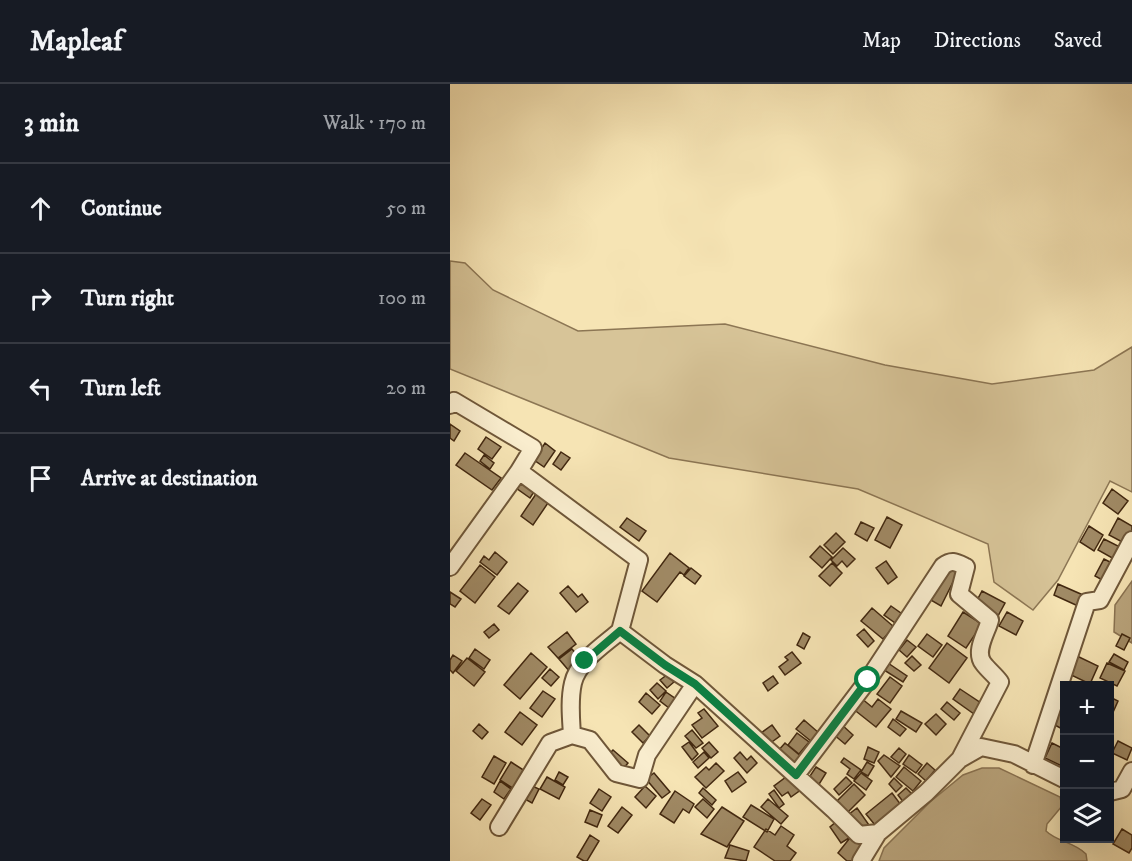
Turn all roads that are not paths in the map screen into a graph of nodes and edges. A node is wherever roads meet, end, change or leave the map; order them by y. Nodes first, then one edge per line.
1 (450, 405) edge
2 (519, 471) junction
3 (1132, 540) edge
4 (450, 567) edge
5 (620, 631) junction
6 (695, 684) junction
7 (572, 735) junction
8 (960, 759) junction
9 (1033, 765) junction
10 (1132, 771) edge
11 (796, 775) junction
12 (1060, 777) edge
13 (1114, 791) edge
14 (499, 827) dead end
15 (878, 833) junction
16 (861, 861) edge

1 - 2 street
2 - 4 street
2 - 5 street
3 - 9 street
5 - 6 street
5 - 7 street
6 - 7 street
6 - 11 street
7 - 14 street
8 - 9 street
8 - 11 street
8 - 15 street
9 - 12 street
10 - 13 street
11 - 15 street
15 - 16 street

